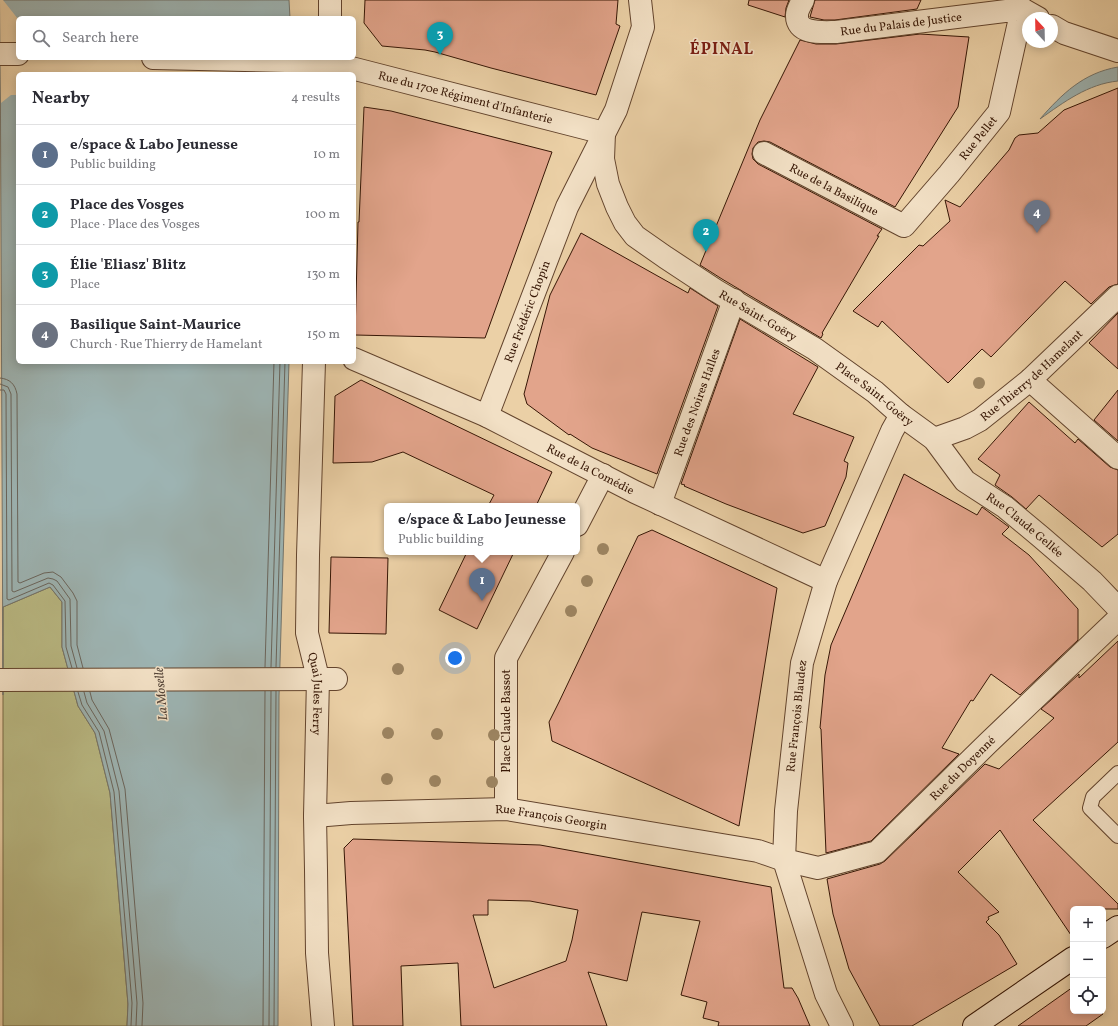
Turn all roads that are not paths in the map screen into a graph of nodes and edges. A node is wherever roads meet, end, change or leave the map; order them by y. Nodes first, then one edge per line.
1 (330, 0) edge
2 (640, 0) edge
3 (803, 0) edge
4 (1026, 9) edge
5 (330, 16) edge
6 (1058, 30) edge
7 (1118, 51) edge
8 (0, 54) edge
9 (16, 54) edge
10 (221, 60) edge
11 (328, 65) edge
12 (604, 133) junction
13 (764, 153) dead end
14 (904, 226) joint
15 (1118, 296) edge
16 (734, 300) junction
17 (815, 349) joint
18 (356, 360) edge
19 (314, 364) edge
20 (1030, 380) junction
21 (901, 415) junction
22 (487, 416) junction
23 (934, 439) junction
24 (1118, 458) edge
25 (603, 475) junction
26 (660, 504) junction
27 (580, 519) edge
28 (561, 555) edge
29 (826, 581) junction
30 (1118, 608) edge
31 (1118, 619) edge
32 (327, 679) junction
33 (5, 680) edge
34 (1118, 773) edge
35 (506, 809) junction
36 (315, 816) junction
37 (1118, 836) edge
38 (784, 860) junction
39 (1118, 927) edge
40 (1106, 935) edge
41 (1070, 965) edge
42 (984, 1023) edge
43 (324, 1026) edge
44 (842, 1026) edge

1 - 5 street
2 - 12 street, Rue Frédéric Chopin
3 - 4 street, Rue du Palais de Justice
4 - 14 street, Rue Pellet
6 - 7 street
8 - 9 street
10 - 11 street, Rue du 170e Régiment d'Infanterie
11 - 12 street, Rue du 170e Régiment d'Infanterie
12 - 16 street, Rue Saint-Goëry
12 - 22 street, Rue Frédéric Chopin
13 - 14 street, Rue de la Basilique
15 - 20 street, Rue Thierry de Hamelant
16 - 17 street, Rue Saint-Goëry
16 - 26 street, Rue des Noires Halles
17 - 21 street, Place Saint-Goëry
18 - 22 street, Rue de la Comédie
19 - 32 street, Quai Jules Ferry
20 - 23 street, Rue Thierry de Hamelant
20 - 24 street
21 - 23 street, Place Saint-Goëry
21 - 29 street, Rue François Blaudez
22 - 25 street, Rue de la Comédie
23 - 30 street, Rue Claude Gellée
25 - 26 street, Rue de la Comédie
25 - 27 street
26 - 29 street, Rue de la Comédie
28 - 35 street, Place Claude Bassot
29 - 38 street, Rue François Blaudez
31 - 38 street, Rue du Doyenné
32 - 33 street
32 - 36 street, Quai Jules Ferry
34 - 37 lane
35 - 36 street, Rue François Georgin
35 - 38 street, Rue François Georgin
36 - 43 street, Quai Jules Ferry
38 - 44 street, Rue François Blaudez
39 - 40 street
41 - 42 street

